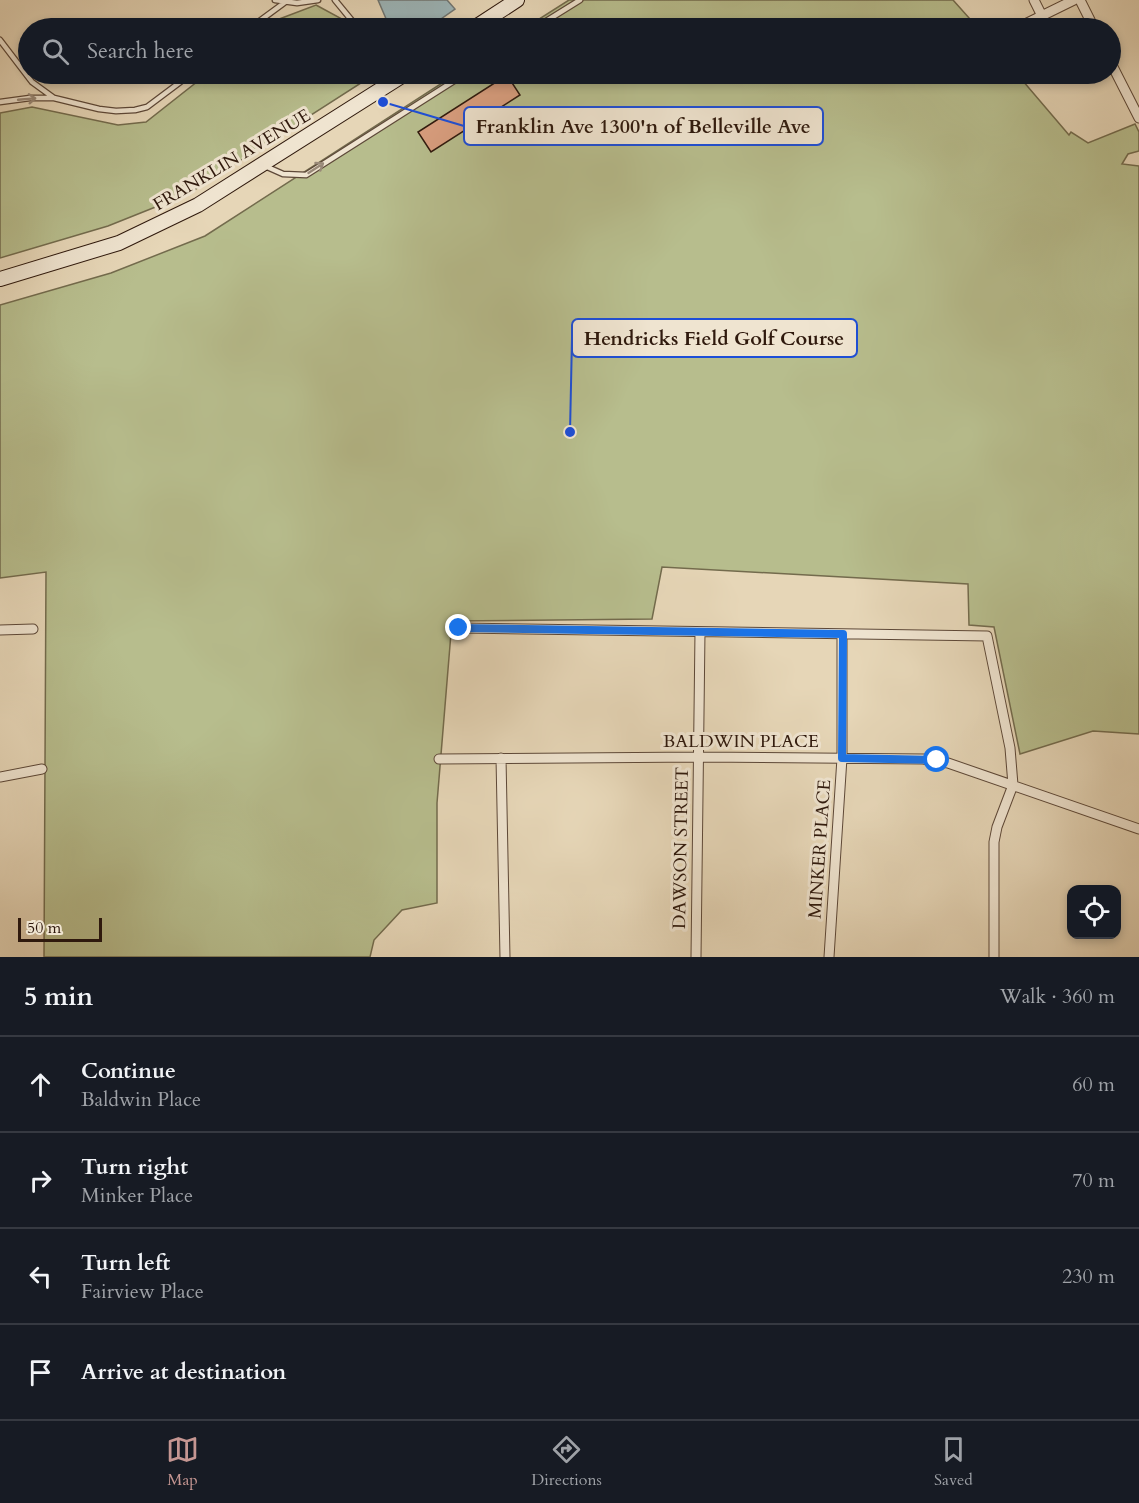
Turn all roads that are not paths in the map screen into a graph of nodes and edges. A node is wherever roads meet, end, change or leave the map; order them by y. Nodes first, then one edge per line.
1 (275, 0) edge
2 (318, 0) edge
3 (335, 0) edge
4 (517, 0) edge
5 (580, 0) edge
6 (1034, 0) edge
7 (1074, 0) edge
8 (1080, 0) edge
9 (284, 3) junction
10 (1042, 16) junction
11 (264, 18) edge
12 (350, 18) edge
13 (489, 18) edge
14 (551, 18) edge
15 (1038, 18) edge
16 (1089, 18) edge
17 (0, 40) edge
18 (18, 64) edge
19 (1121, 83) edge
20 (35, 84) edge
21 (179, 84) edge
22 (385, 84) edge
23 (449, 84) edge
24 (54, 98) junction
25 (0, 102) edge
26 (1139, 118) edge
27 (262, 164) junction
28 (0, 279) edge
29 (459, 628) dead end
30 (33, 629) dead end
31 (0, 630) edge
32 (700, 632) junction
33 (843, 634) junction
34 (699, 757) junction
35 (501, 758) junction
36 (842, 758) junction
37 (439, 759) dead end
38 (42, 769) dead end
39 (0, 777) edge
40 (1013, 785) junction
41 (1139, 829) edge
42 (505, 957) edge
43 (696, 957) edge
44 (829, 957) edge
45 (994, 957) edge

1 - 9 lane
2 - 9 lane
3 - 12 lane
4 - 13 main road
5 - 14 lane
6 - 10 street
7 - 10 street
8 - 16 street
9 - 11 lane
10 - 15 street
17 - 18 lane
19 - 26 street
20 - 24 lane
21 - 24 lane
22 - 27 main road, FRANKLIN AVENUE
27 -> 23 lane
25 -> 24 lane
27 - 28 main road, FRANKLIN AVENUE
29 - 32 street
30 - 31 street
32 - 33 street
32 - 34 street, DAWSON STREET
33 - 36 street, MINKER PLACE
33 - 40 street
34 - 35 street, BALDWIN PLACE
34 - 36 street, BALDWIN PLACE
34 - 43 street, DAWSON STREET
35 - 37 street, BALDWIN PLACE
35 - 42 street
36 - 40 street, BALDWIN PLACE
36 - 44 street, MINKER PLACE
38 - 39 street
40 - 41 street, BALDWIN PLACE
40 - 45 street

